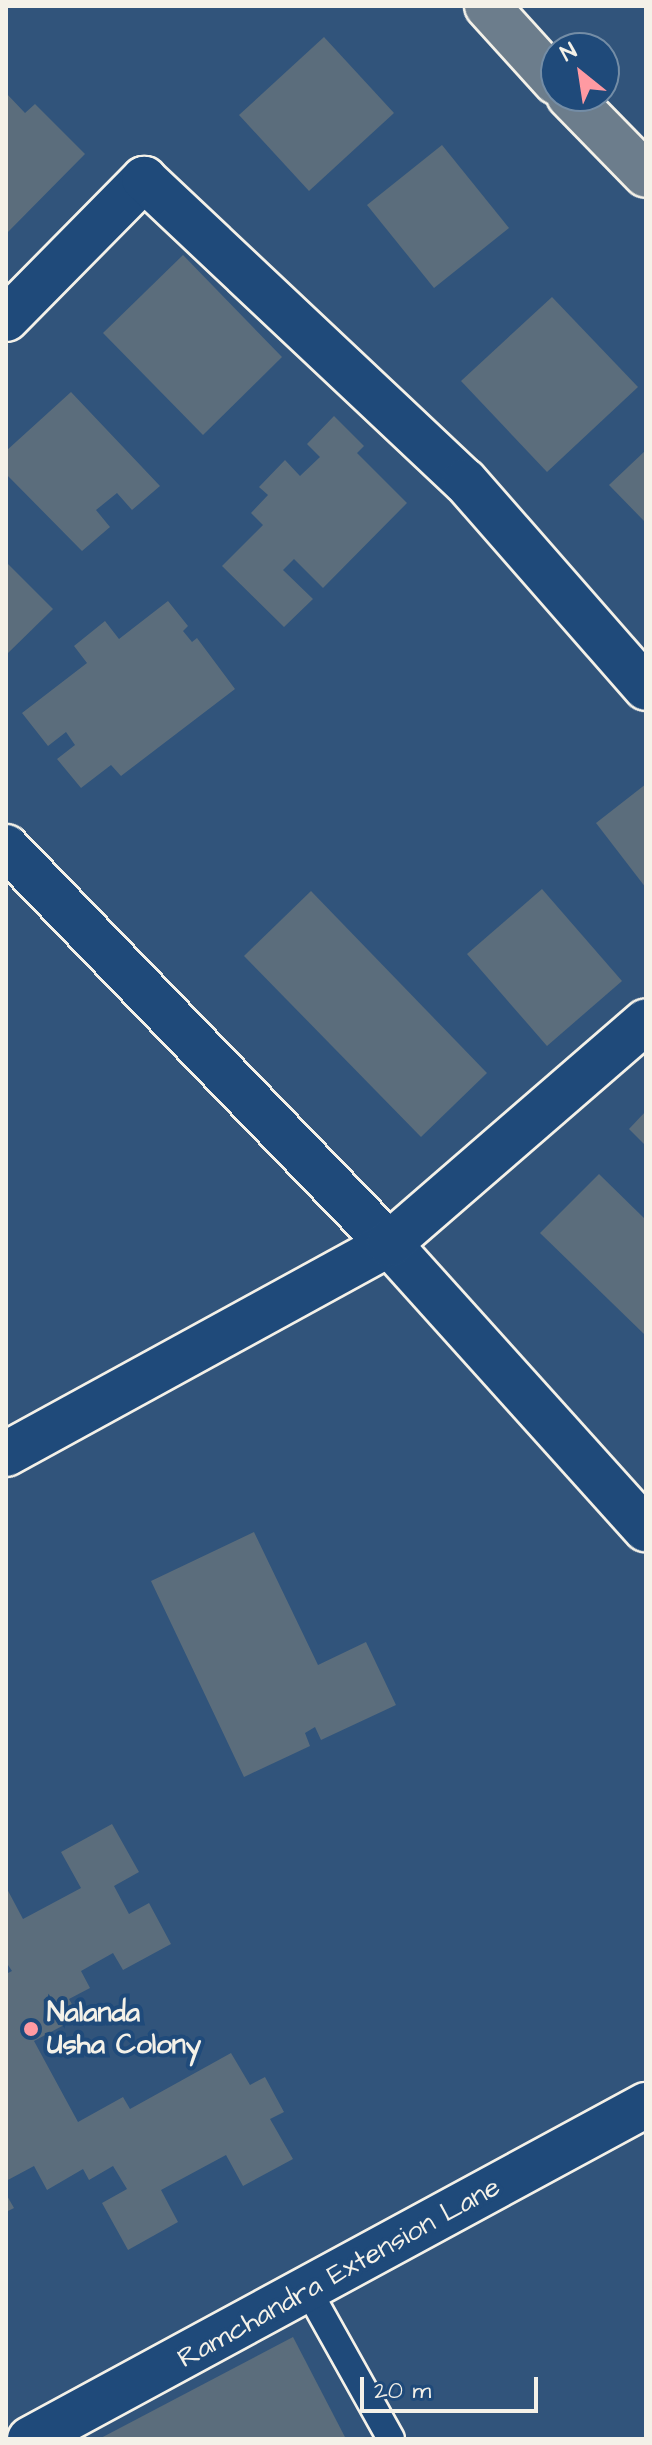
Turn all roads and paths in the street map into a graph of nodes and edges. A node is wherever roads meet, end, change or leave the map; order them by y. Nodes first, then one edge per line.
1 (487, 6) edge
2 (540, 64) edge
3 (585, 112) edge
4 (646, 175) edge
5 (6, 319) edge
6 (646, 688) edge
7 (6, 847) edge
8 (646, 1021) edge
9 (389, 1244) junction
10 (6, 1454) edge
11 (646, 1529) edge
12 (646, 2105) edge
13 (309, 2292) junction
14 (30, 2439) edge
15 (391, 2439) edge

1 - 2 main road
3 - 4 main road
5 - 6 street
7 - 9 street
8 - 9 street
9 - 10 street
9 - 11 street
12 - 13 street, Ramchandra Extension Lane
13 - 14 street, Ramchandra Extension Lane
13 - 15 lane

